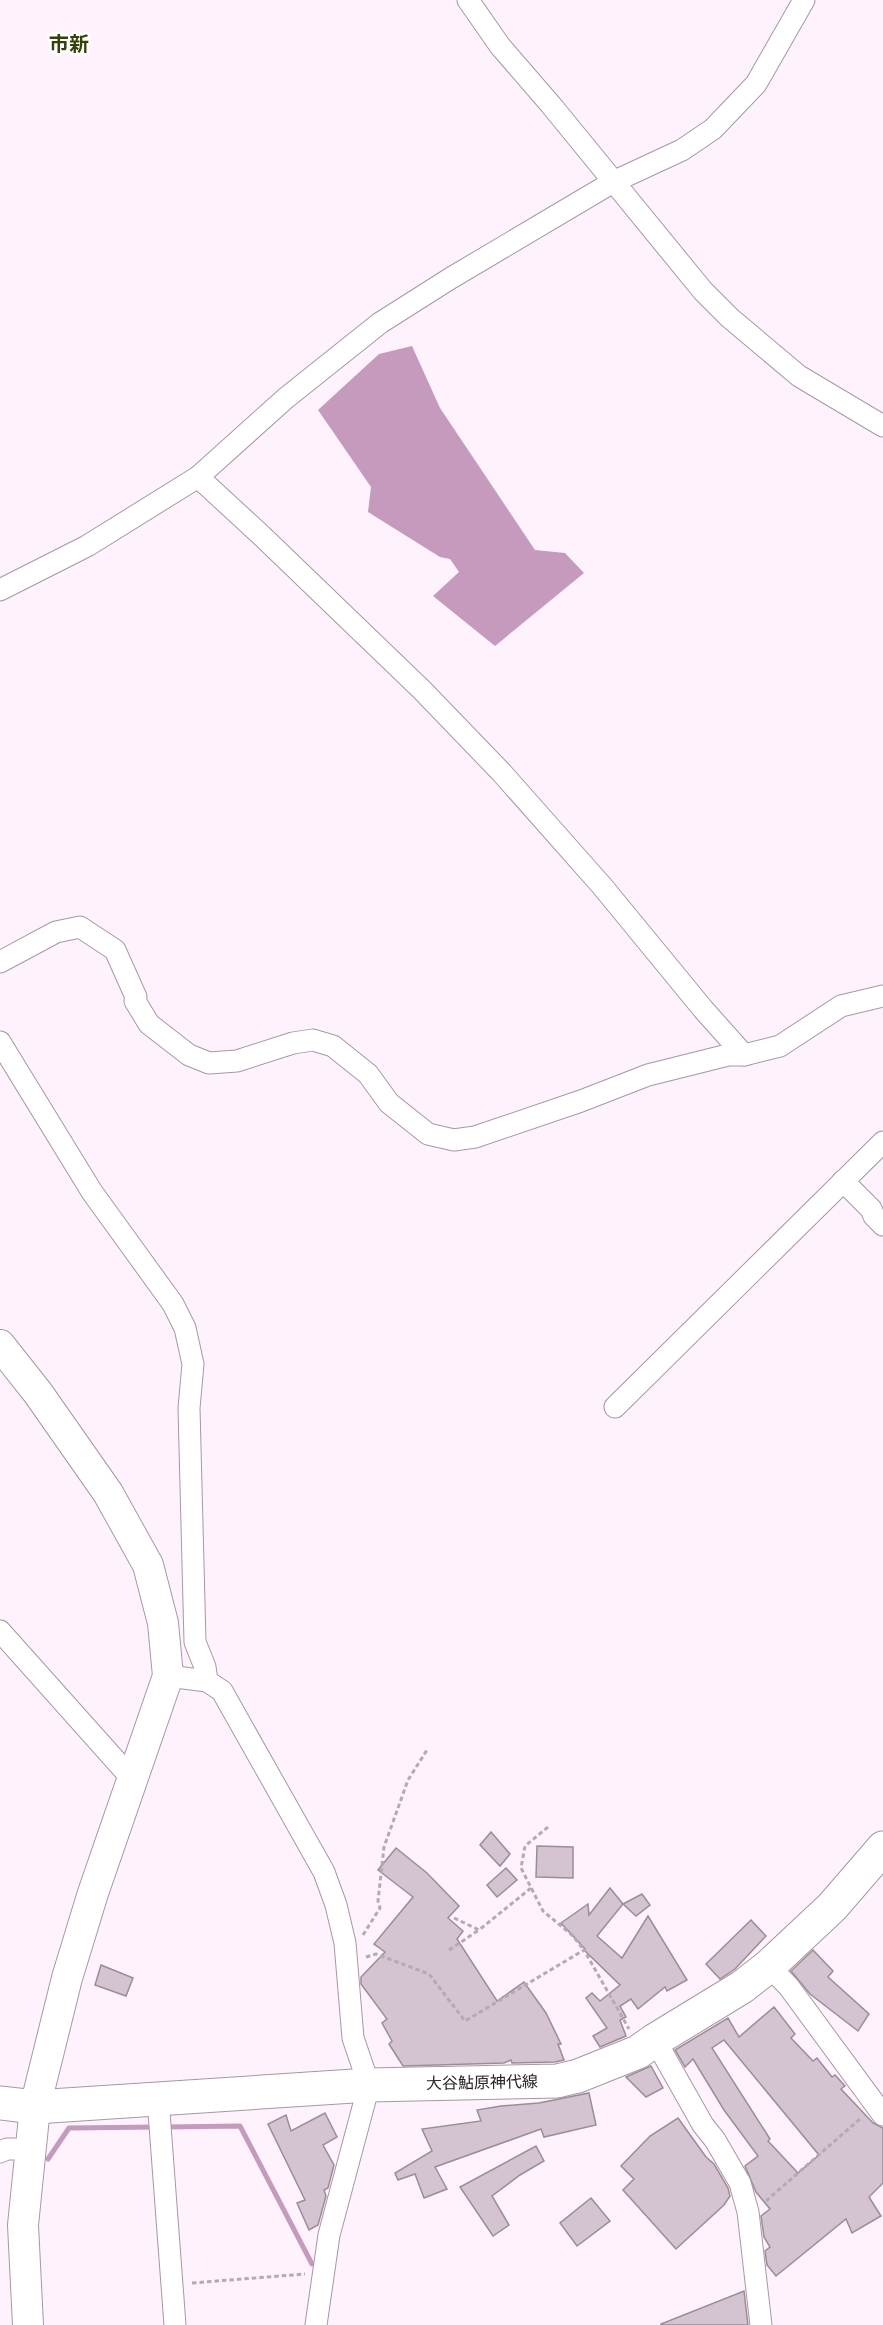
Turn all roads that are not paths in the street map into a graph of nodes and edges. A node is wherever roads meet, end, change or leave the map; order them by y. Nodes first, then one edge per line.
1 (468, 0) edge
2 (804, 0) edge
3 (613, 182) junction
4 (883, 426) edge
5 (198, 477) junction
6 (0, 590) edge
7 (0, 962) edge
8 (883, 996) edge
9 (0, 1042) edge
10 (744, 1055) junction
11 (883, 1142) edge
12 (843, 1180) junction
13 (883, 1225) edge
14 (0, 1345) edge
15 (615, 1407) dead end
16 (0, 1631) edge
17 (168, 1676) junction
18 (207, 1681) junction
19 (134, 1780) junction
20 (883, 1848) edge
21 (769, 1966) junction
22 (654, 2040) junction
23 (369, 2085) junction
24 (159, 2099) junction
25 (0, 2103) edge
26 (35, 2107) junction
27 (879, 2110) edge
28 (31, 2149) junction
29 (0, 2152) edge
30 (28, 2325) edge
31 (175, 2325) edge
32 (316, 2325) edge
33 (761, 2325) edge

1 - 3 street
2 - 3 street
3 - 4 street
3 - 5 street
5 - 6 street
5 - 10 street
7 - 10 street
8 - 10 street
9 - 18 street
11 - 12 street
12 - 13 street
12 - 15 street
14 - 17 street
16 - 19 street
17 - 18 street
17 - 19 street
18 - 23 street
19 - 26 street
20 - 21 main road, 大谷鮎原神代線
21 - 22 main road, 大谷鮎原神代線
21 - 27 street
22 - 23 main road, 大谷鮎原神代線
22 - 33 street
23 - 24 main road, 大谷鮎原神代線
23 - 32 street
24 - 26 main road, 大谷鮎原神代線
24 - 31 street
25 - 26 main road, 大谷鮎原神代線
26 - 28 street
28 - 29 street
28 - 30 street

